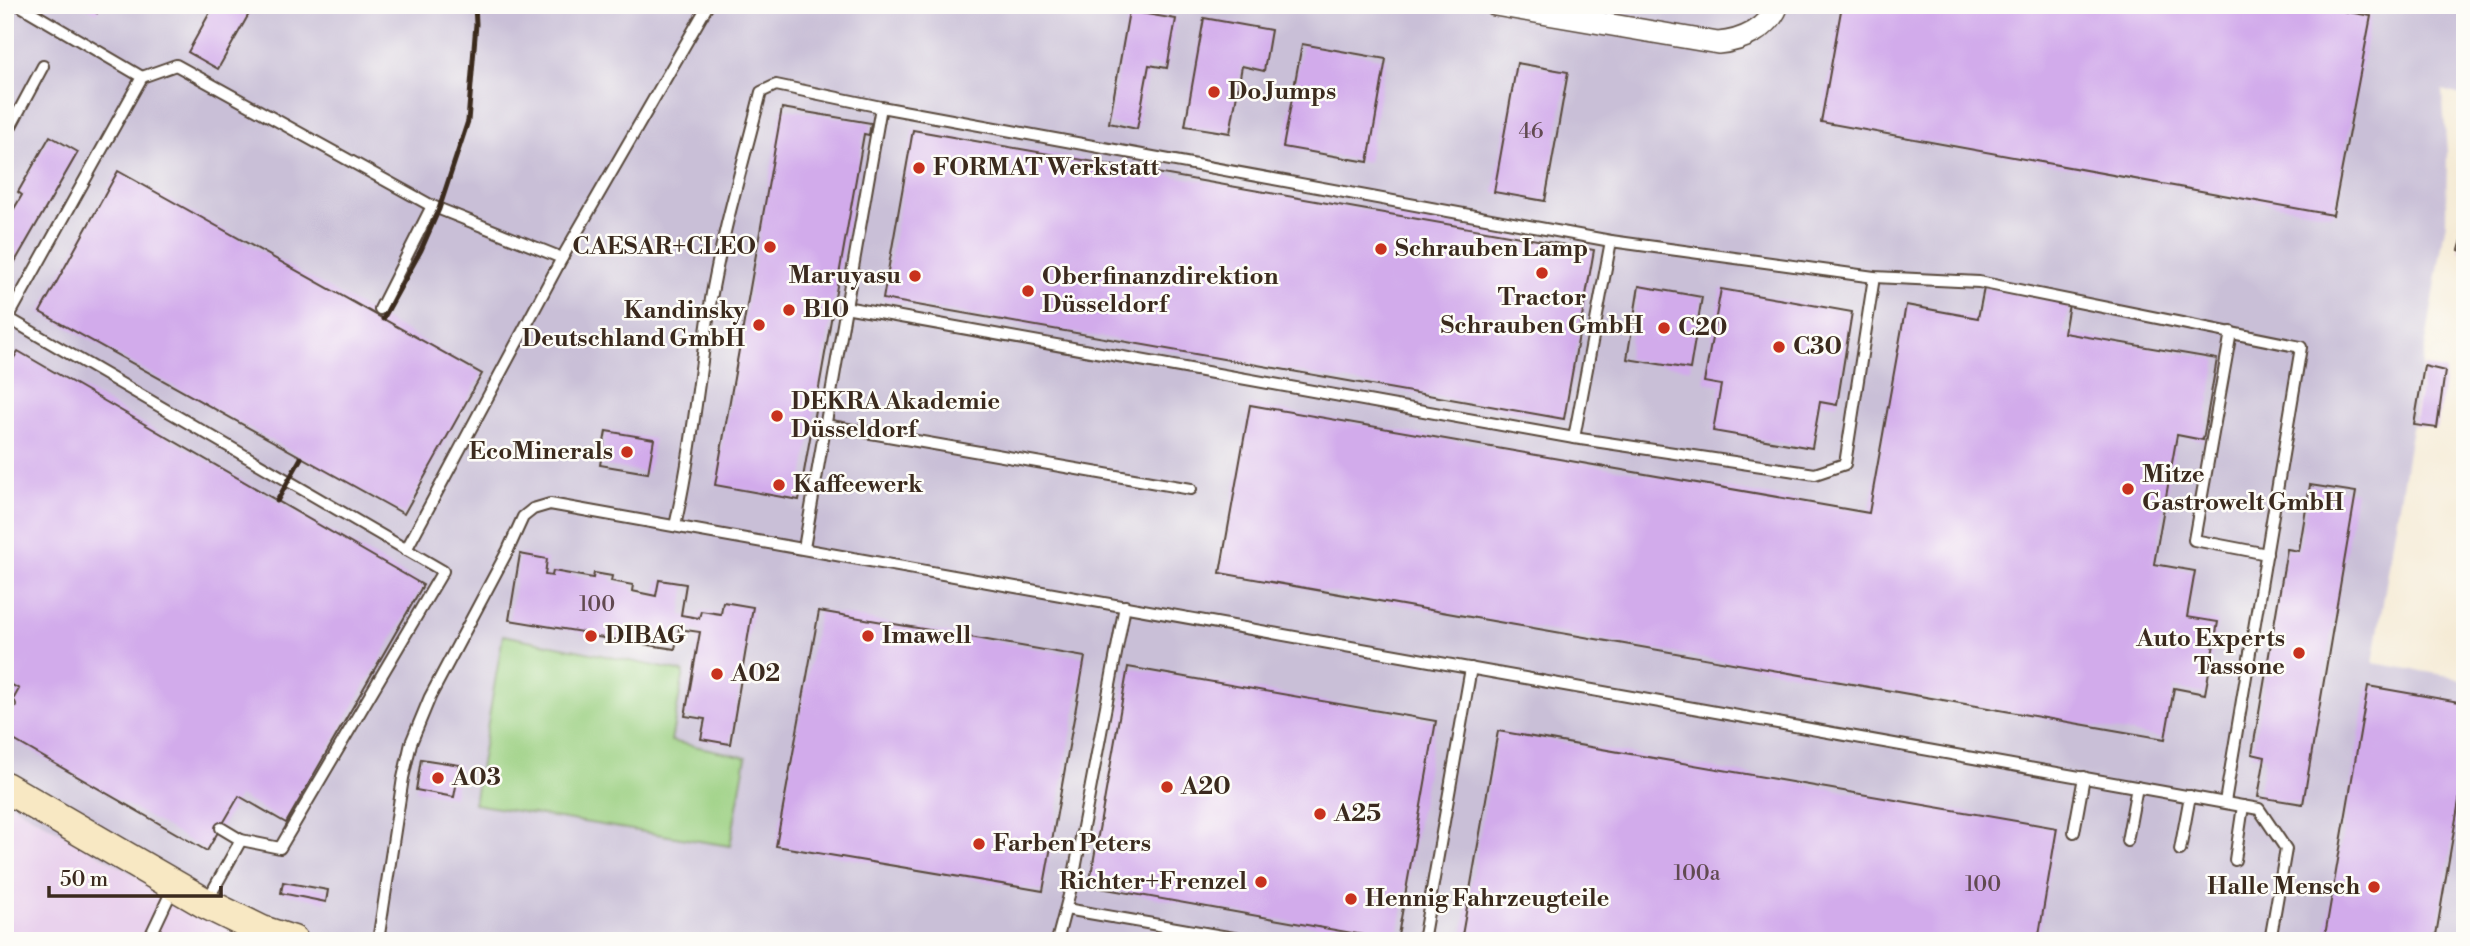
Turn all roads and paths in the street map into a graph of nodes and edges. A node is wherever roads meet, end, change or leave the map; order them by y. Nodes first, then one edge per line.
1 (19, 5) edge
2 (47, 5) edge
3 (708, 5) edge
4 (1495, 5) edge
5 (1778, 5) edge
6 (1578, 12) edge
7 (40, 18) junction
8 (43, 66) dead end
9 (142, 78) junction
10 (881, 107) junction
11 (5, 137) edge
12 (432, 206) junction
13 (1611, 241) junction
14 (562, 258) junction
15 (1874, 277) junction
16 (845, 307) junction
17 (380, 309) dead end
18 (6, 320) edge
19 (2231, 332) junction
20 (825, 425) junction
21 (1574, 438) junction
22 (1191, 489) dead end
23 (675, 526) junction
24 (804, 548) junction
25 (406, 550) junction
26 (2267, 554) junction
27 (1125, 606) junction
28 (1471, 668) junction
29 (2084, 777) junction
30 (5, 787) edge
31 (2137, 787) junction
32 (2190, 796) junction
33 (2225, 802) junction
34 (2243, 806) junction
35 (221, 828) dead end
36 (2074, 832) dead end
37 (242, 840) junction
38 (2127, 841) dead end
39 (2180, 850) dead end
40 (2235, 860) dead end
41 (174, 886) junction
42 (205, 903) junction
43 (1066, 909) junction
44 (260, 936) edge
45 (148, 941) edge
46 (293, 941) edge
47 (378, 941) edge
48 (1057, 941) edge
49 (1251, 941) edge
50 (1423, 941) edge
51 (2270, 941) edge

1 - 7 lane
2 - 7 lane
3 - 14 lane
4 - 6 street
5 - 6 street
7 - 9 lane
8 - 11 lane
9 - 12 lane
9 - 18 lane
10 - 13 lane
10 - 16 lane
10 - 23 lane
12 - 14 lane
12 - 17 lane
13 - 15 lane
13 - 21 lane
14 - 25 lane
15 - 19 lane
15 - 21 lane
16 - 20 lane
16 - 21 lane
18 - 25 lane
19 - 26 lane
19 - 26 lane
20 - 22 lane
20 - 24 lane
23 - 24 lane
23 - 47 lane
24 - 27 lane
25 - 37 lane
26 - 33 lane
27 - 28 lane
27 - 43 lane
28 - 29 lane
28 - 50 lane
29 - 31 lane
29 - 36 lane
30 - 41 main road
31 - 32 lane
31 - 38 lane
32 - 33 lane
32 - 39 lane
33 - 34 lane
34 - 40 lane
34 - 51 lane
35 - 37 lane
37 - 42 lane
41 - 42 main road
41 - 45 lane
42 - 44 main road
43 - 48 lane
43 - 49 lane
44 - 46 main road

